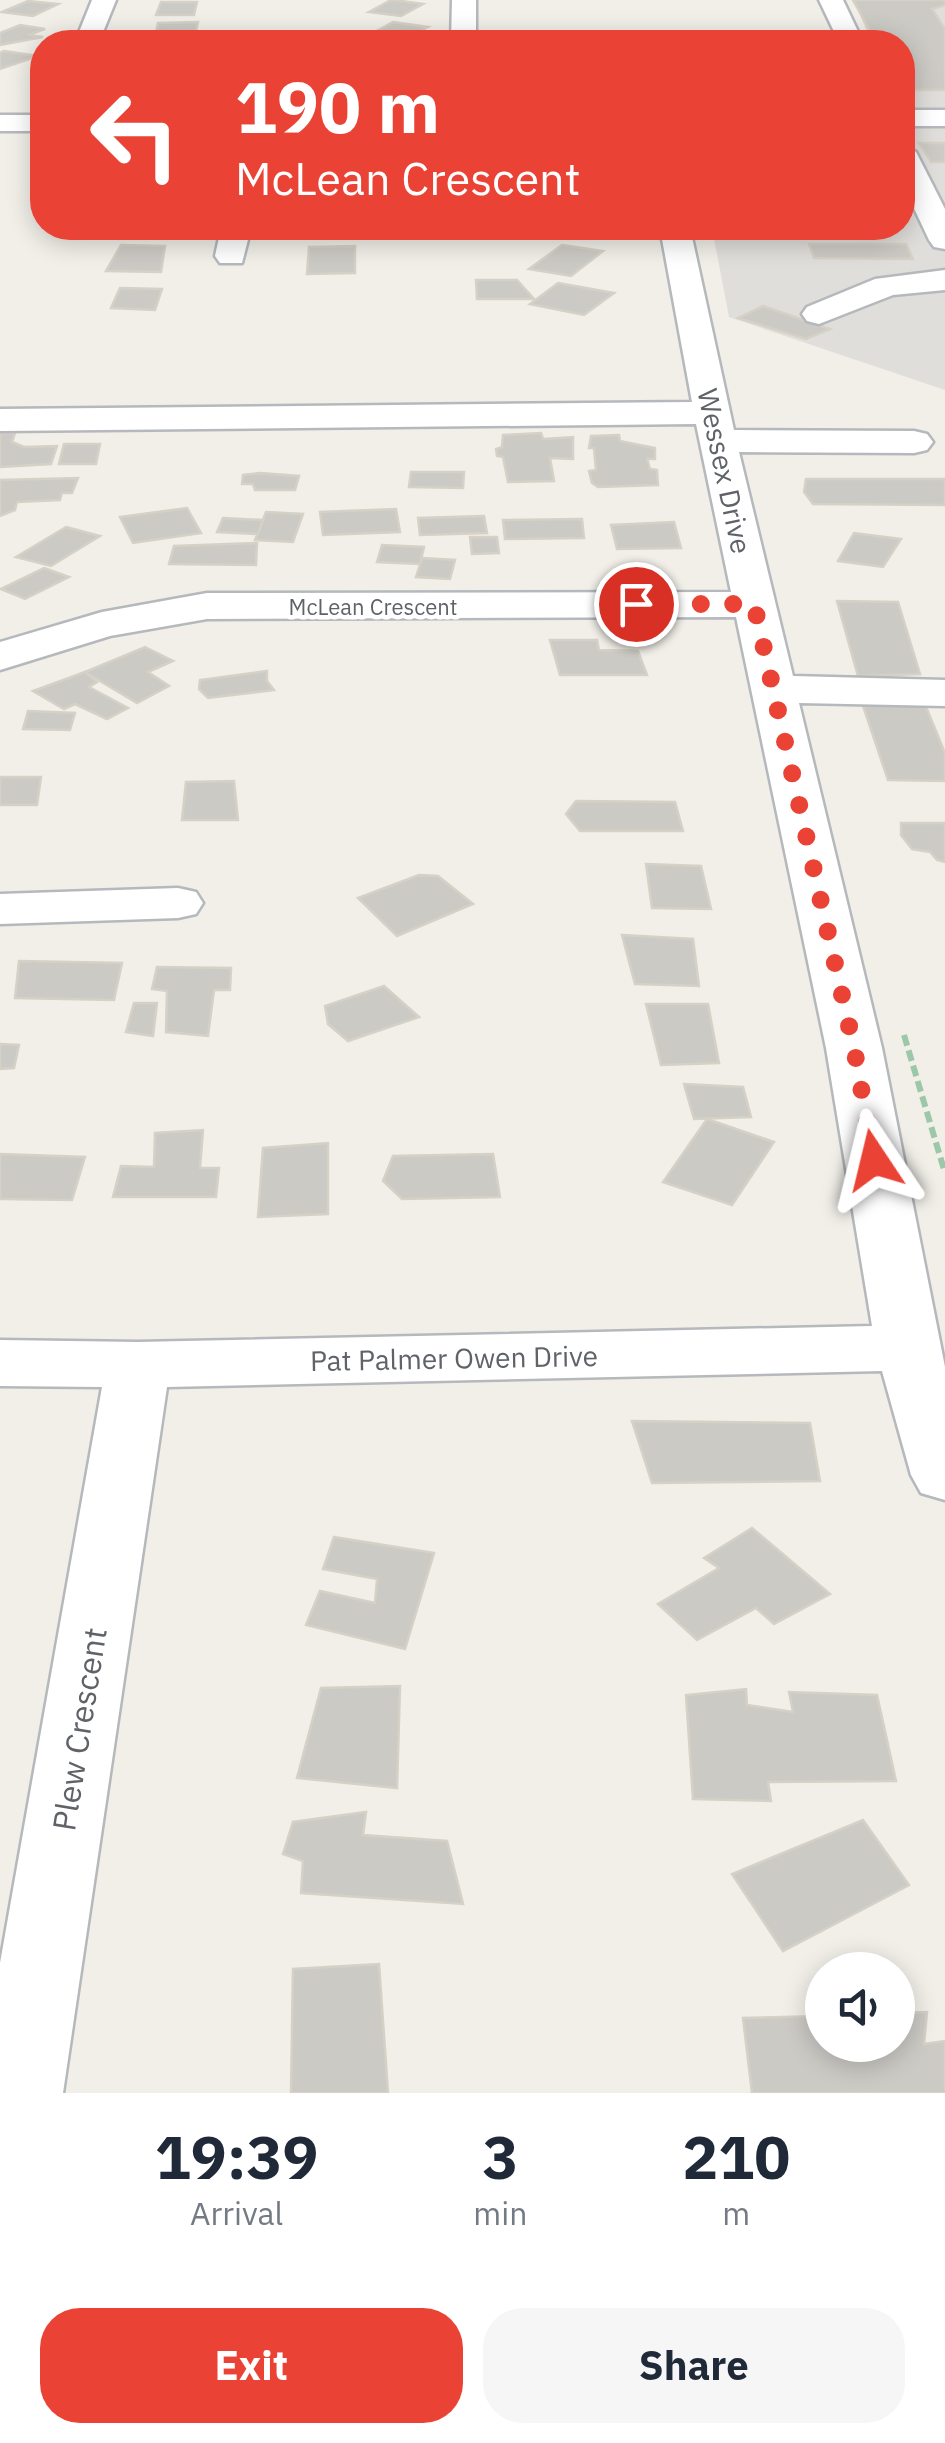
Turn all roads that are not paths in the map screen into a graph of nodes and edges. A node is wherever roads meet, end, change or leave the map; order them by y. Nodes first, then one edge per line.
1 (104, 0) edge
2 (464, 0) edge
3 (831, 0) edge
4 (92, 30) edge
5 (464, 30) edge
6 (845, 30) edge
7 (915, 118) edge
8 (945, 118) edge
9 (0, 123) edge
10 (30, 123) edge
11 (915, 179) edge
12 (677, 240) edge
13 (945, 240) edge
14 (945, 280) edge
15 (819, 314) dead end
16 (0, 420) edge
17 (715, 427) junction
18 (914, 442) dead end
19 (754, 604) junction
20 (0, 658) edge
21 (773, 689) junction
22 (945, 693) edge
23 (178, 903) dead end
24 (0, 908) edge
25 (907, 1348) junction
26 (0, 1363) edge
27 (138, 1365) junction
28 (945, 1475) edge
29 (20, 2093) edge

1 - 4 street
2 - 5 street
3 - 6 street
7 - 8 street
9 - 10 street
11 - 13 street
12 - 17 street, Wessex Drive
14 - 15 street
16 - 17 street
17 - 18 street
17 - 19 street, Wessex Drive
19 - 20 street, McLean Crescent
19 - 21 street, Wessex Drive
21 - 22 street
21 - 25 street, Wessex Drive
23 - 24 street
25 - 27 street, Pat Palmer Owen Drive
25 - 28 street, Wessex Drive
26 - 27 street, Pat Palmer Owen Drive
27 - 29 street, Plew Crescent

